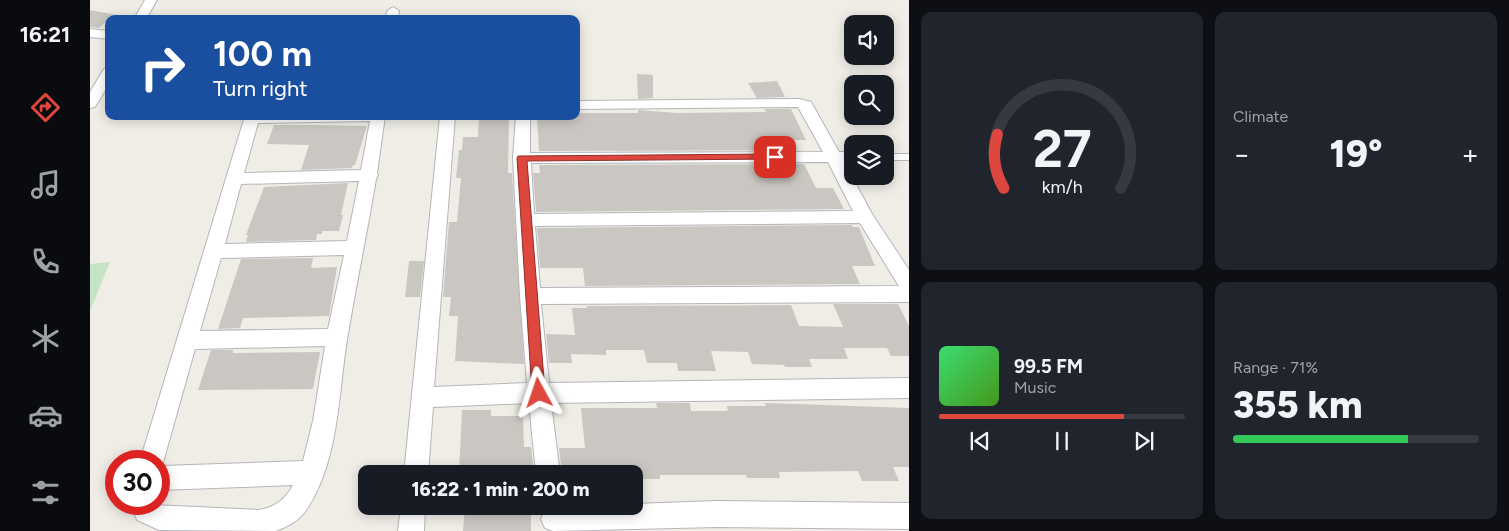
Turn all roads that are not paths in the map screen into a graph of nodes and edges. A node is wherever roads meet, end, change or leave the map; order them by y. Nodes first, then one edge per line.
1 (151, 0) edge
2 (142, 15) edge
3 (90, 33) edge
4 (105, 35) edge
5 (105, 79) edge
6 (90, 104) edge
7 (580, 105) edge
8 (252, 120) edge
9 (377, 120) edge
10 (447, 120) edge
11 (523, 120) edge
12 (834, 157) junction
13 (844, 157) edge
14 (894, 157) edge
15 (909, 157) edge
16 (522, 158) junction
17 (370, 175) junction
18 (235, 178) junction
19 (865, 217) junction
20 (525, 220) junction
21 (356, 248) junction
22 (213, 251) junction
23 (909, 286) edge
24 (909, 294) edge
25 (530, 296) junction
26 (337, 337) junction
27 (188, 340) junction
28 (909, 388) edge
29 (539, 393) junction
30 (422, 397) junction
31 (155, 450) edge
32 (417, 465) edge
33 (547, 465) edge
34 (311, 473) junction
35 (170, 478) edge
36 (155, 515) edge
37 (412, 515) edge
38 (909, 516) edge
39 (553, 519) edge
40 (718, 522) edge
41 (873, 524) edge
42 (253, 527) edge
43 (411, 531) edge

1 - 2 street
3 - 4 street
5 - 6 street
7 - 12 street
8 - 18 street
9 - 17 street
10 - 30 street
11 - 16 street
12 - 13 street
12 - 16 street
12 - 19 street
14 - 15 lane
16 - 20 street
17 - 18 street
17 - 21 street
18 - 22 street
19 - 20 street
19 - 23 street
20 - 25 street
21 - 22 street
21 - 26 street
22 - 27 street
24 - 25 street
25 - 29 street
26 - 27 street
26 - 34 street
27 - 31 street
28 - 29 street
29 - 30 street
29 - 33 street
30 - 32 street
34 - 35 street
34 - 42 street
36 - 42 street
37 - 43 street
38 - 41 street
39 - 40 street
40 - 41 street

